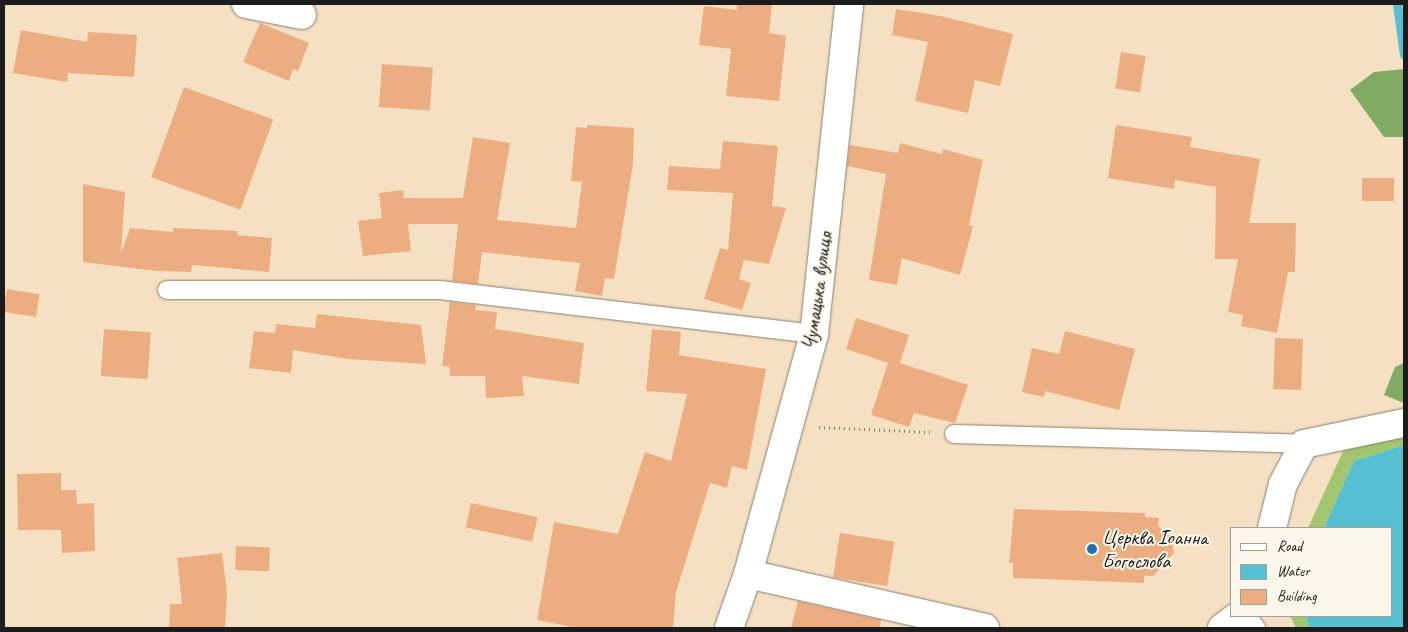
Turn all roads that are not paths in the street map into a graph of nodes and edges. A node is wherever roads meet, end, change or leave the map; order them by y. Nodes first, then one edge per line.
1 (246, 4) edge
2 (849, 4) edge
3 (302, 15) dead end
4 (167, 290) dead end
5 (814, 334) junction
6 (1404, 423) edge
7 (954, 434) road end
8 (1304, 444) junction
9 (1272, 527) edge
10 (748, 574) junction
11 (1237, 617) edge
12 (1248, 617) edge
13 (729, 628) edge
14 (984, 628) edge
15 (1222, 628) edge
16 (1256, 628) edge

1 - 3 street
2 - 5 street, Чумацька вулиця
4 - 5 lane
5 - 10 street, Чумацька вулиця
6 - 8 street
7 - 8 lane
8 - 9 street
10 - 13 street, Чумацька вулиця
10 - 14 street
11 - 15 street
12 - 16 lane

